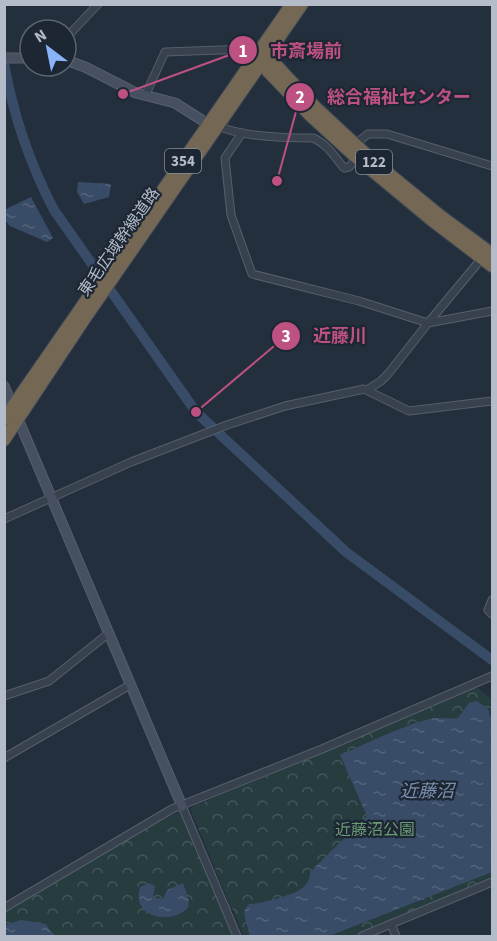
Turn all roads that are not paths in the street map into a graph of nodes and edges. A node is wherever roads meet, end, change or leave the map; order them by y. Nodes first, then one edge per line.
1 (98, 4) edge
2 (292, 4) edge
3 (302, 4) edge
4 (78, 25) edge
5 (262, 58) junction
6 (78, 65) edge
7 (145, 96) junction
8 (213, 125) junction
9 (242, 133) junction
10 (354, 144) junction
11 (357, 158) junction
12 (492, 166) edge
13 (490, 255) edge
14 (98, 292) junction
15 (492, 311) edge
16 (428, 323) junction
17 (4, 386) edge
18 (367, 390) junction
19 (492, 401) edge
20 (14, 406) junction
21 (20, 418) junction
22 (4, 419) edge
23 (4, 440) edge
24 (53, 497) junction
25 (4, 519) edge
26 (492, 600) edge
27 (492, 614) edge
28 (109, 633) junction
29 (492, 676) edge
30 (130, 685) junction
31 (4, 696) edge
32 (4, 758) edge
33 (182, 806) junction
34 (492, 882) edge
35 (4, 908) edge
36 (391, 924) junction
37 (237, 936) edge
38 (362, 936) edge
39 (396, 936) edge

1 - 4 street
2 - 5 highway, 東毛広域幹線道路 / 354
3 - 5 highway, 東毛広域幹線道路 / 354
5 - 7 street
5 - 8 highway, 東毛広域幹線道路 / 354
5 - 10 highway, 122
5 - 11 highway, 122
6 - 7 street
7 - 8 street
8 - 9 street
8 - 14 highway, 東毛広域幹線道路 / 354
9 - 11 street
9 - 16 street
10 - 12 street
10 - 13 highway, 122
11 - 13 highway, 122
13 - 16 street
14 - 20 highway, 東毛広域幹線道路 / 354
14 - 21 highway, 東毛広域幹線道路 / 354
15 - 16 street
16 - 18 street
17 - 20 street
18 - 19 street
18 - 24 street
20 - 21 street
20 - 22 highway, 東毛広域幹線道路 / 354
21 - 23 highway, 東毛広域幹線道路 / 354
21 - 24 street
24 - 25 street
24 - 28 street
26 - 27 street
28 - 30 street
28 - 31 street
29 - 33 street
30 - 32 street
30 - 33 street
33 - 35 street
33 - 37 street
34 - 36 street
36 - 38 street
36 - 39 street

